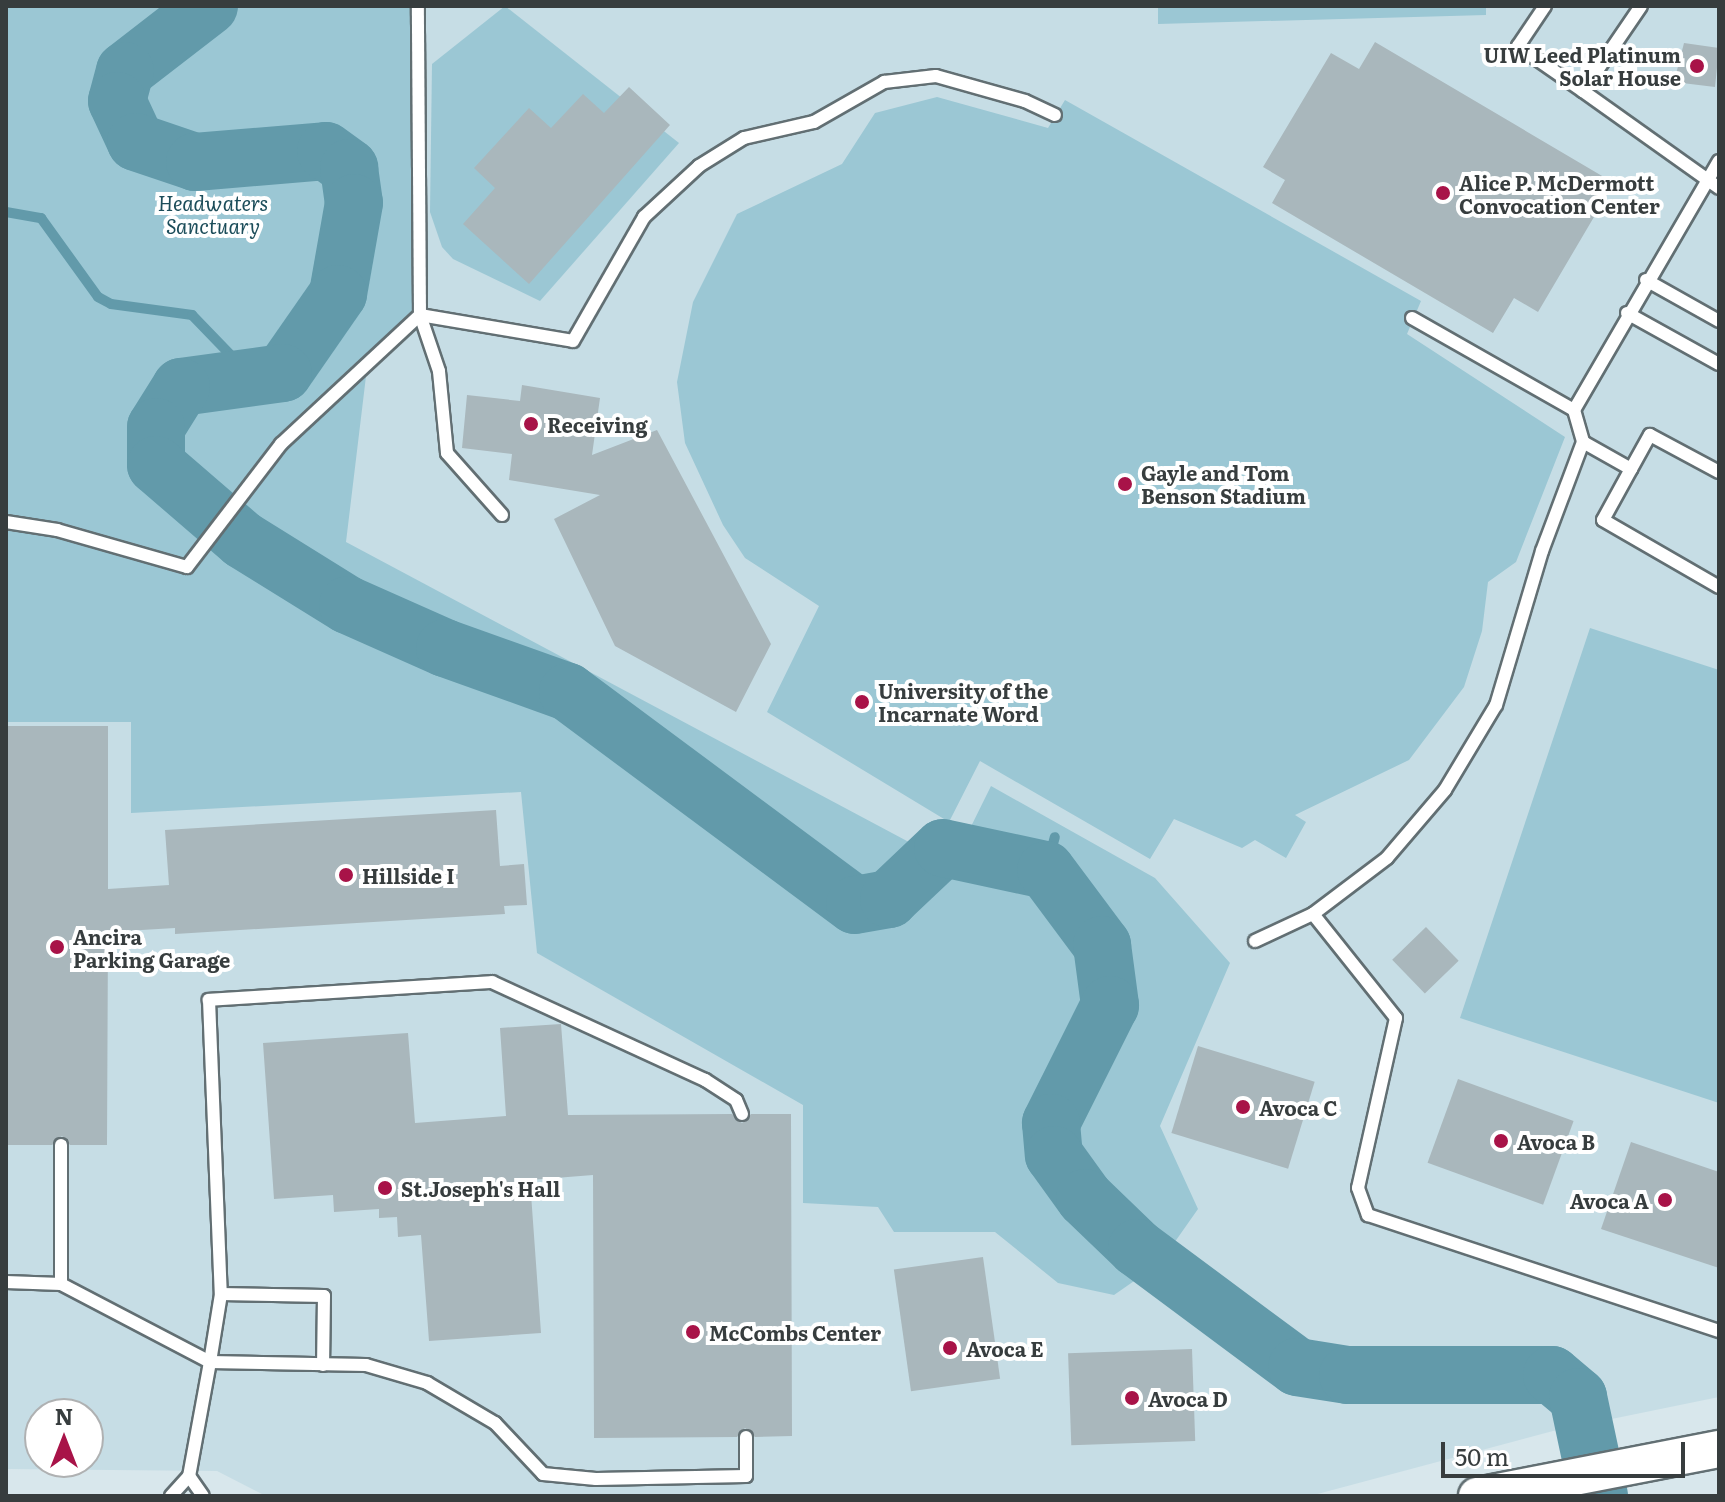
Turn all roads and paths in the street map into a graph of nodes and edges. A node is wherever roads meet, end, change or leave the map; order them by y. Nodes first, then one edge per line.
1 (418, 6) edge
2 (1545, 6) edge
3 (1641, 6) edge
4 (1583, 91) junction
5 (1055, 115) dead end
6 (1719, 161) edge
7 (1707, 179) junction
8 (1719, 188) edge
9 (1646, 280) junction
10 (1627, 313) junction
11 (420, 315) junction
12 (1412, 318) dead end
13 (1719, 321) edge
14 (1719, 364) edge
15 (1574, 410) junction
16 (1583, 442) junction
17 (1631, 469) junction
18 (1719, 472) edge
19 (502, 515) dead end
20 (6, 522) edge
21 (1719, 587) edge
22 (1313, 914) junction
23 (1255, 941) dead end
24 (742, 1114) dead end
25 (61, 1145) dead end
26 (6, 1282) edge
27 (61, 1284) junction
28 (221, 1294) junction
29 (1719, 1331) edge
30 (210, 1362) junction
31 (323, 1365) junction
32 (746, 1437) dead end
33 (1719, 1449) edge
34 (189, 1476) junction
35 (171, 1496) edge
36 (203, 1496) edge
37 (1477, 1496) edge

1 - 11 lane
2 - 4 lane
3 - 4 lane
4 - 7 lane
5 - 11 lane
6 - 7 lane
7 - 8 lane
7 - 9 lane
9 - 10 lane
9 - 13 lane
10 - 14 lane
10 - 15 lane
11 - 19 lane
11 - 20 lane
12 - 15 lane
15 - 16 lane
16 - 17 lane
16 - 22 lane
17 - 18 lane
17 - 21 lane
22 - 23 lane
22 - 29 lane
24 - 28 lane
25 - 27 lane
26 - 27 lane
27 - 30 lane
28 - 30 lane
28 - 31 lane
30 - 31 lane
30 - 34 lane
31 - 32 lane
33 - 37 main road
34 - 35 lane
34 - 36 lane

